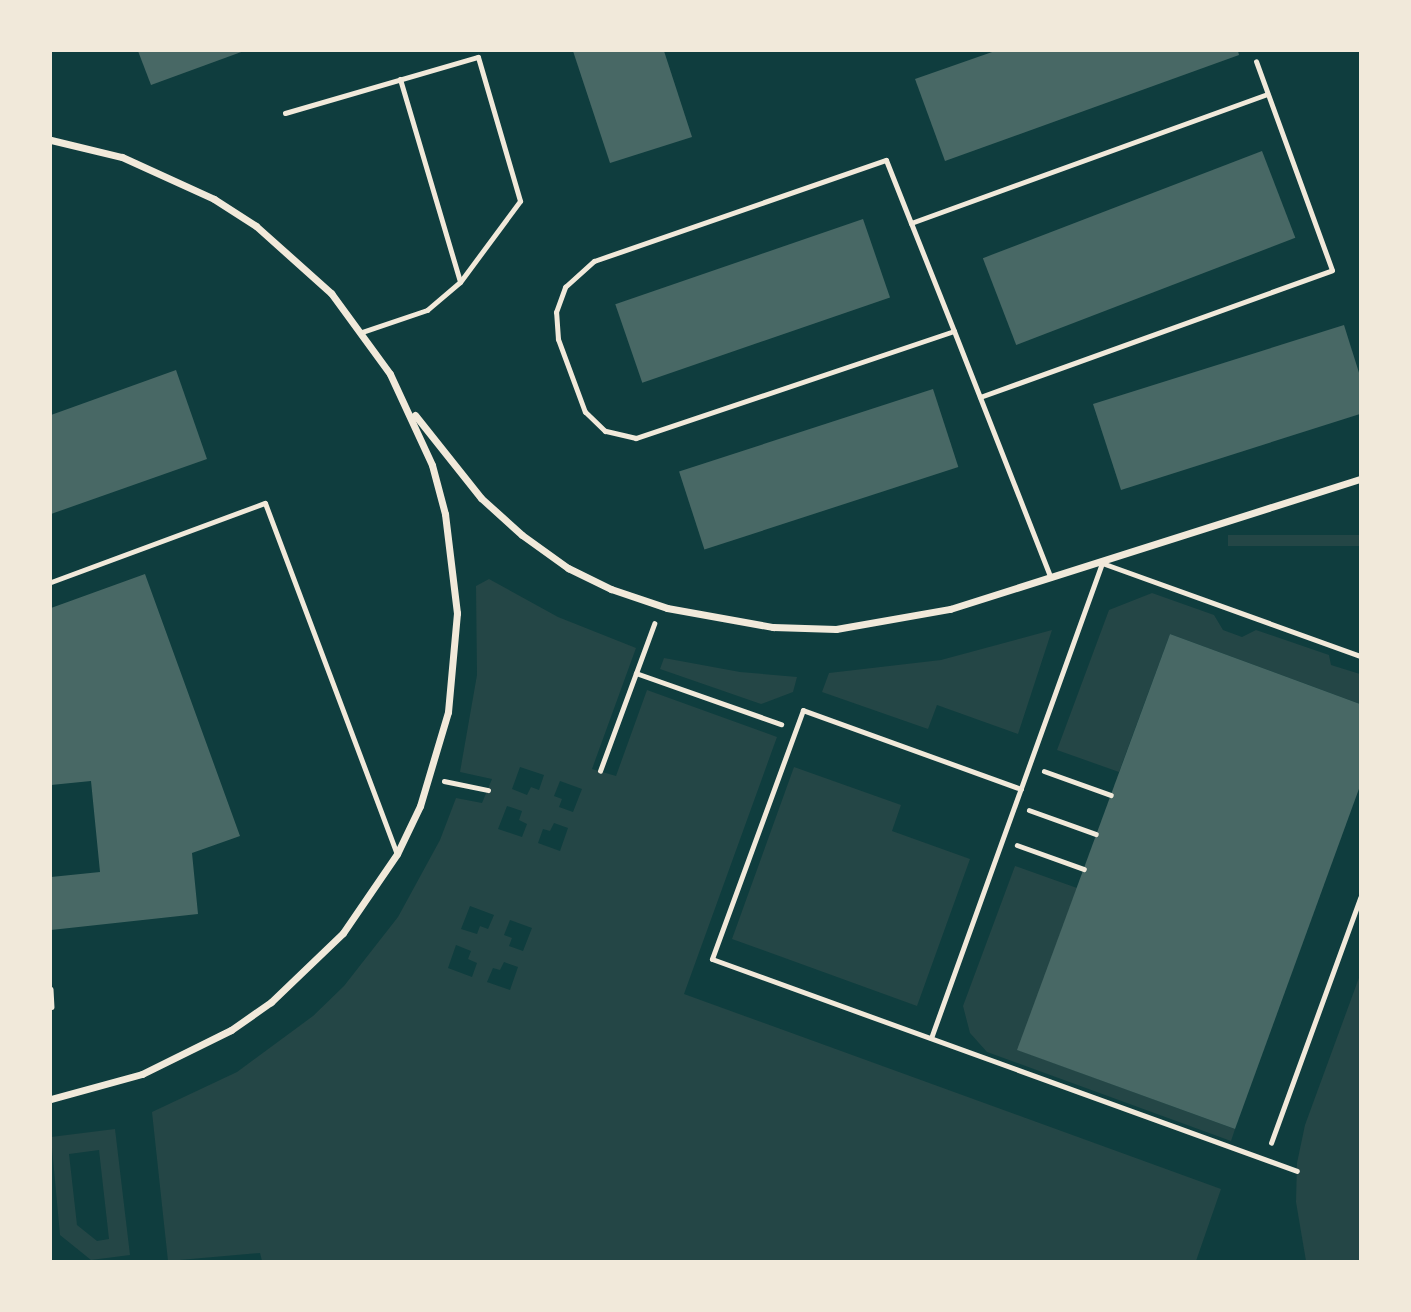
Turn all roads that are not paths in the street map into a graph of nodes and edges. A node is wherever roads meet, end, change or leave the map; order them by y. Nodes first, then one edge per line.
1 (482, 51) edge
2 (478, 57) junction
3 (1256, 61) dead end
4 (400, 79) junction
5 (1268, 94) junction
6 (285, 113) dead end
7 (51, 139) edge
8 (911, 223) junction
9 (460, 282) junction
10 (954, 331) junction
11 (362, 332) junction
12 (390, 374) junction
13 (980, 397) junction
14 (1360, 479) edge
15 (1102, 563) junction
16 (1051, 578) junction
17 (51, 582) edge
18 (1360, 656) edge
19 (1021, 789) junction
20 (397, 854) junction
21 (930, 1038) junction
22 (51, 1099) edge
23 (1297, 1171) dead end

1 - 2 lane
2 - 4 lane
2 - 9 lane
3 - 5 lane
4 - 6 lane
4 - 9 lane
5 - 8 lane
5 - 13 lane
7 - 11 street
8 - 10 lane
8 - 10 lane
9 - 11 lane
10 - 13 lane
11 - 12 street
12 - 16 street
12 - 20 street
13 - 16 lane
14 - 15 street
15 - 16 street
15 - 18 lane
15 - 19 lane
17 - 20 lane
19 - 21 lane
19 - 21 lane
20 - 22 street
21 - 23 lane

